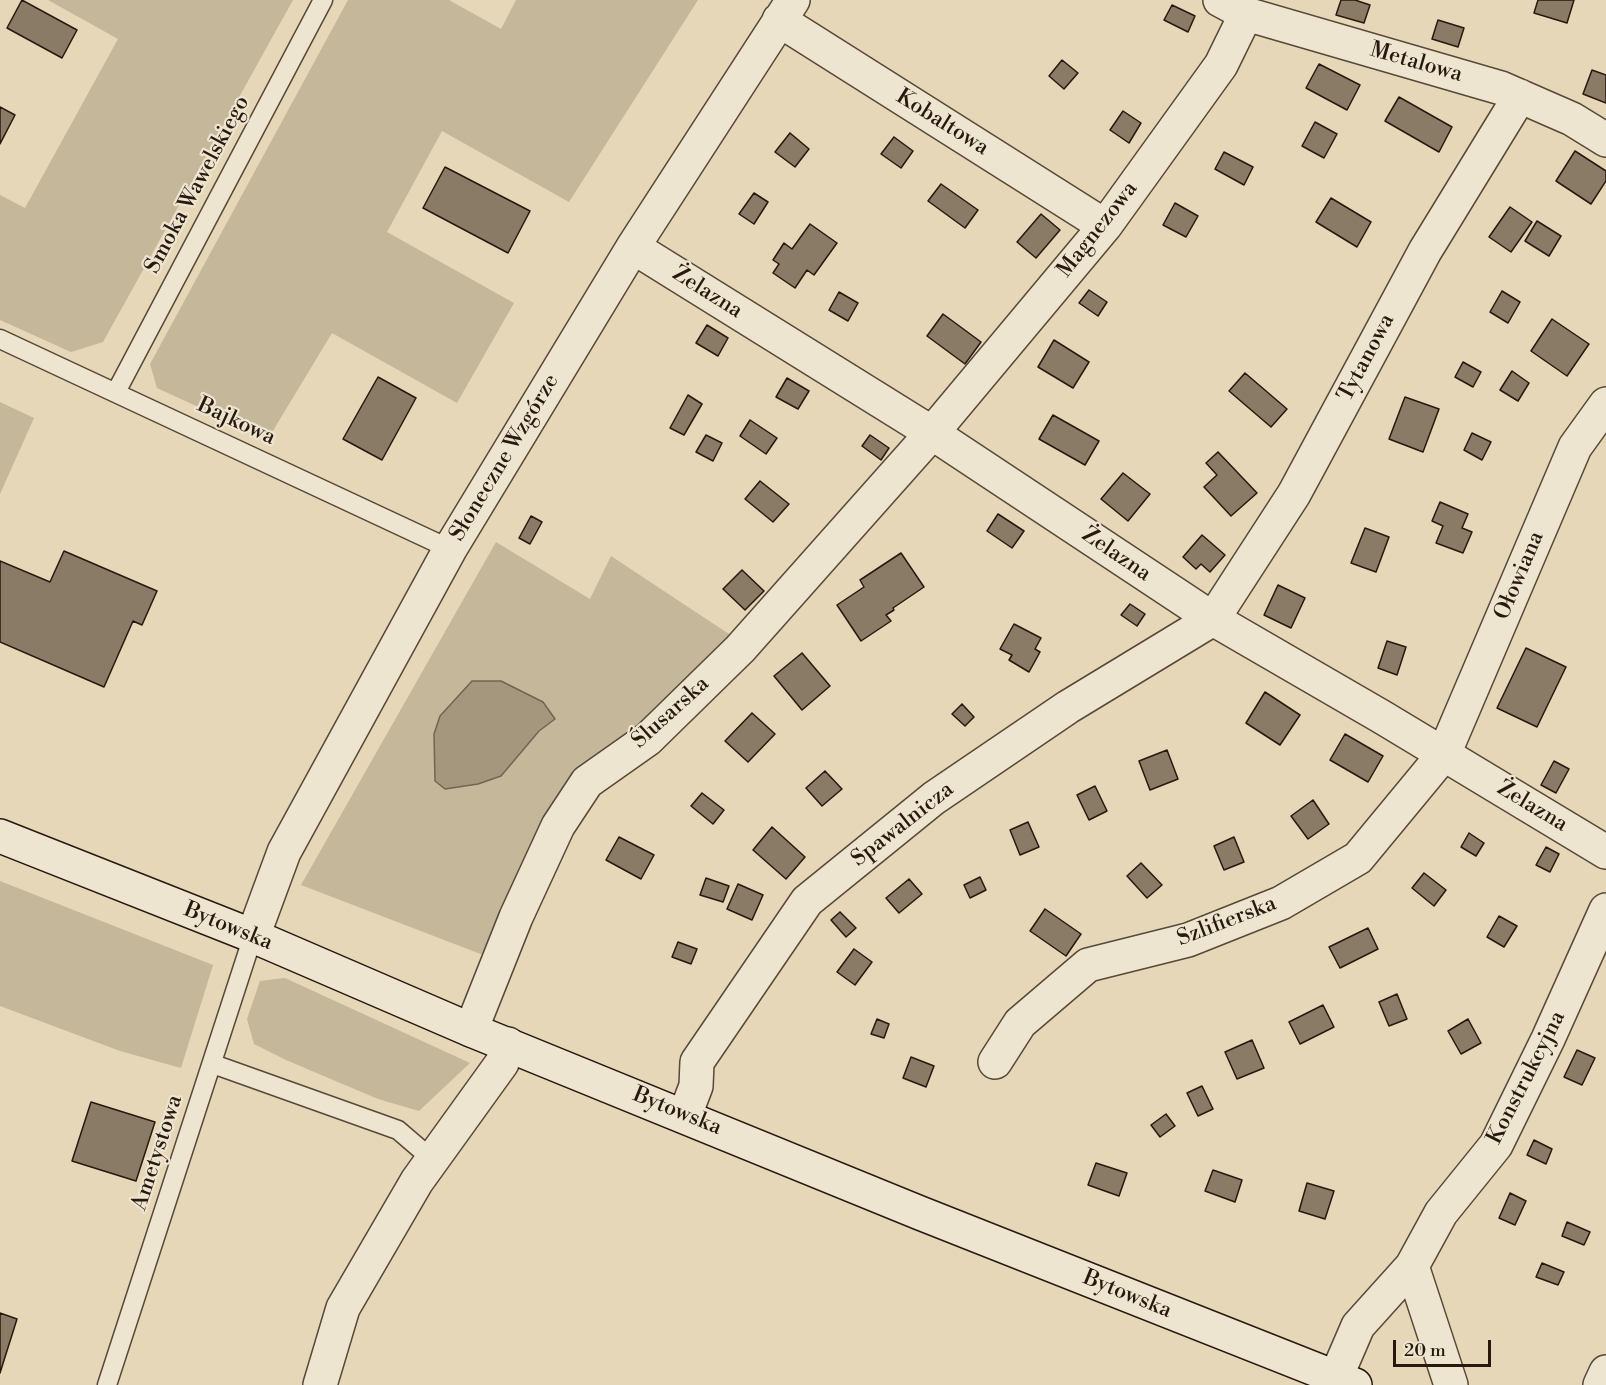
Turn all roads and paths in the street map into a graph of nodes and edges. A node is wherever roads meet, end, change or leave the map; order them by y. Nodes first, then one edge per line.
1 (323, 0) edge
2 (1233, 7) edge
3 (786, 10) edge
4 (1520, 96) junction
5 (1606, 140) edge
6 (1105, 226) junction
7 (633, 247) junction
8 (0, 339) edge
9 (116, 392) junction
10 (1606, 404) edge
11 (932, 433) junction
12 (450, 549) junction
13 (1213, 619) junction
14 (1444, 754) junction
15 (0, 836) edge
16 (1606, 852) edge
17 (1606, 910) edge
18 (254, 936) junction
19 (471, 1030) junction
20 (508, 1044) junction
21 (995, 1062) dead end
22 (213, 1064) junction
23 (685, 1115) junction
24 (433, 1160) junction
25 (1412, 1266) junction
26 (1606, 1372) edge
27 (1346, 1381) edge
28 (107, 1385) edge
29 (320, 1385) edge
30 (1451, 1385) edge
31 (1600, 1385) edge

1 - 9 lane, Smoka Wawelskiego
2 - 4 street, Metalowa
2 - 6 street, Magnezowa
3 - 6 street, Kobaltowa
3 - 7 street, Słoneczne Wzgórze
4 - 5 street, Metalowa
4 - 13 street, Tytanowa
6 - 11 street, Magnezowa
7 - 11 street, Żelazna
7 - 12 street, Słoneczne Wzgórze
8 - 9 lane, Bajkowa
9 - 12 lane, Bajkowa
10 - 14 street, Ołowiana
11 - 13 street, Żelazna
11 - 19 street, Ślusarska
12 - 18 street, Słoneczne Wzgórze
13 - 14 street, Żelazna
13 - 23 street, Spawalnicza
14 - 16 street, Żelazna
14 - 21 street, Szlifierska
15 - 18 street, Bytowska
17 - 25 street, Konstrukcyjna
18 - 19 street, Bytowska
18 - 22 lane, Ametystowa
19 - 20 street, Bytowska
20 - 23 street, Bytowska
20 - 24 street
22 - 24 lane
22 - 28 lane, Ametystowa
23 - 27 street, Bytowska
24 - 29 street
25 - 27 street, Konstrukcyjna
25 - 30 street
26 - 31 street

